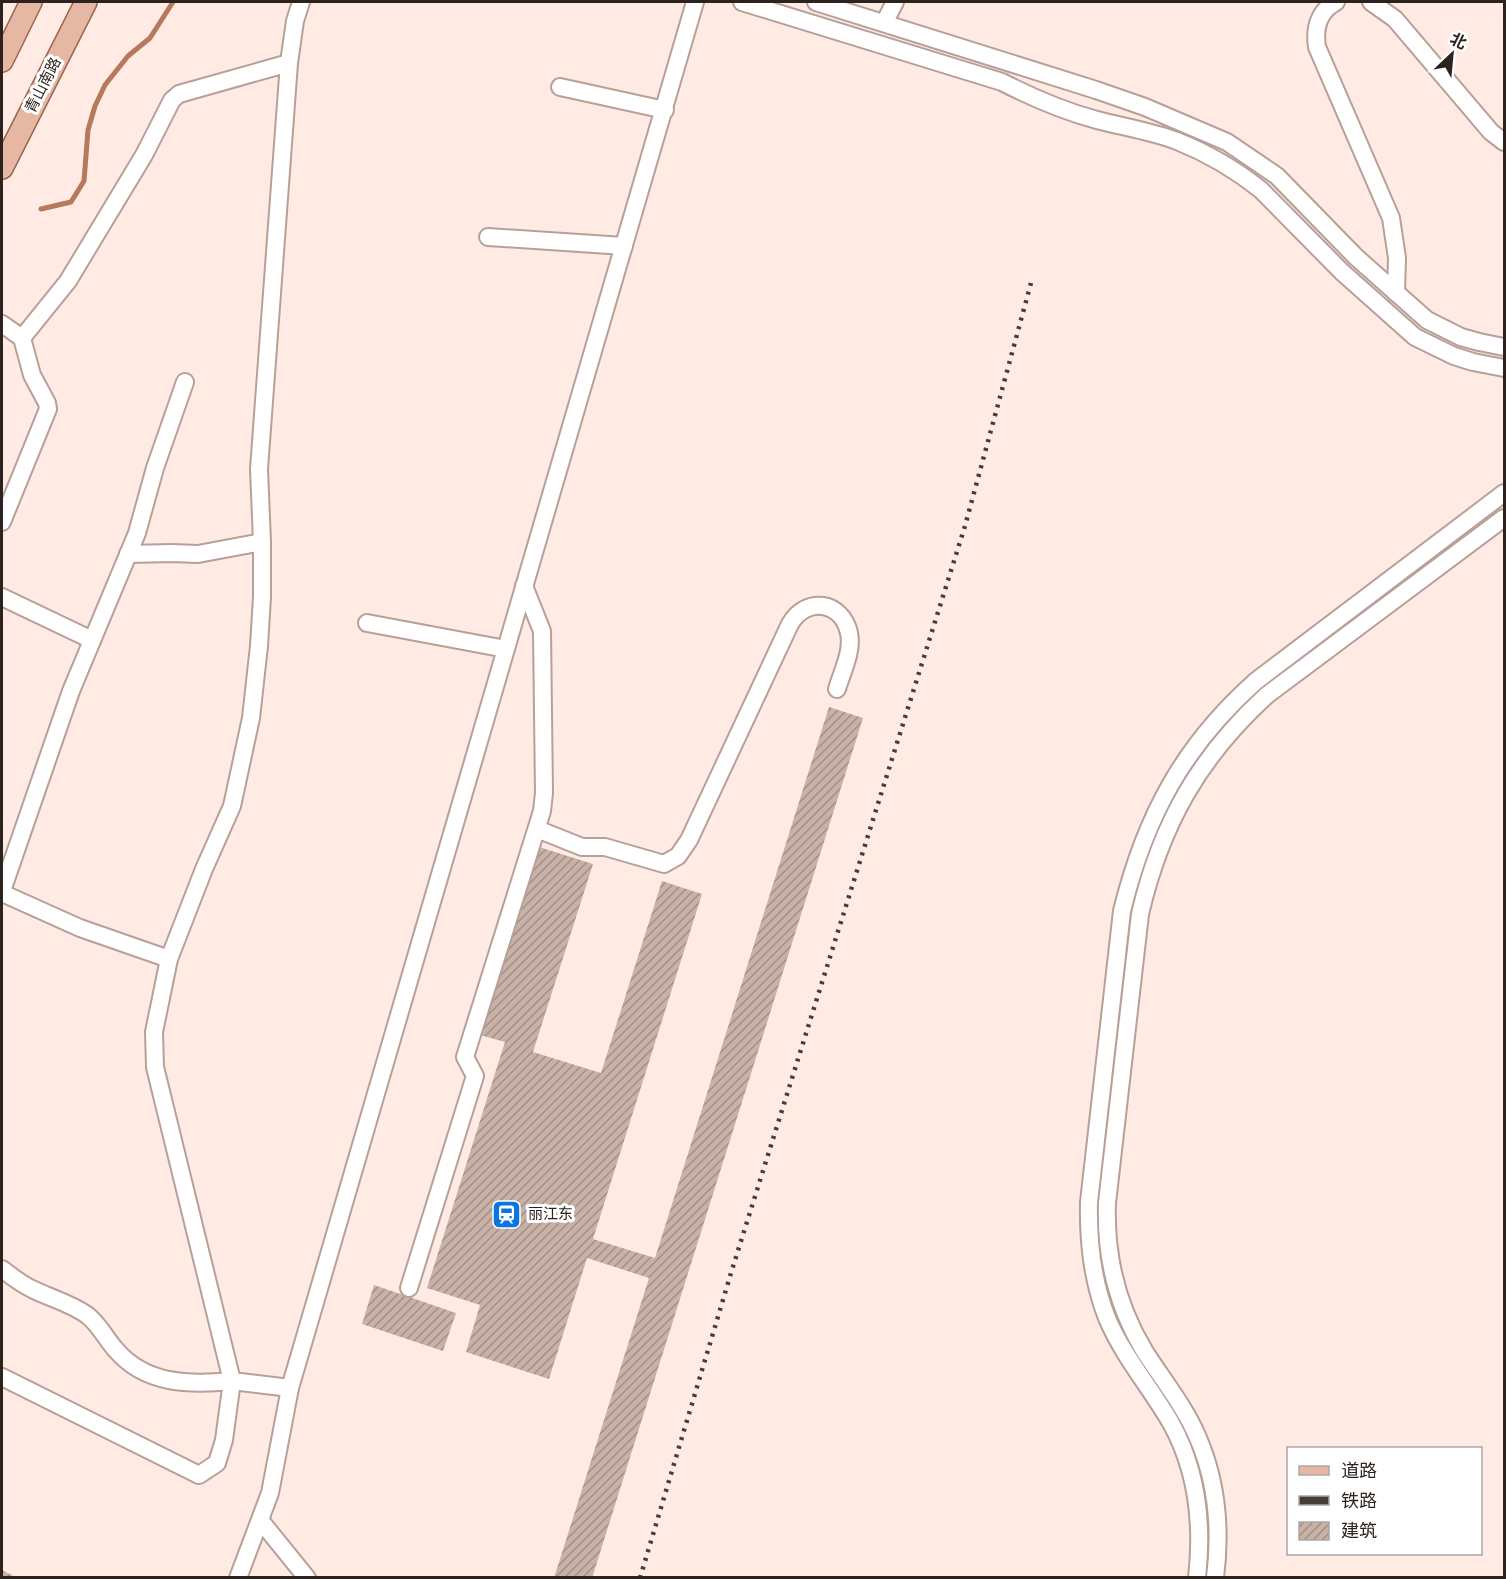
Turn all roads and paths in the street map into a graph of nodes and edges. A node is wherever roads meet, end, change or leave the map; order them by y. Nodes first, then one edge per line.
1 (31, 2) edge
2 (86, 2) edge
3 (301, 2) edge
4 (695, 2) edge
5 (742, 2) edge
6 (816, 2) edge
7 (895, 2) edge
8 (1336, 2) edge
9 (1371, 2) edge
10 (884, 23) junction
11 (2, 61) edge
12 (289, 63) junction
13 (560, 87) dead end
14 (665, 110) junction
15 (1504, 142) edge
16 (2, 168) edge
17 (488, 237) dead end
18 (624, 246) junction
19 (1395, 293) junction
20 (2, 324) edge
21 (22, 338) junction
22 (1504, 347) edge
23 (1504, 368) edge
24 (185, 382) dead end
25 (1504, 493) edge
26 (1504, 518) edge
27 (2, 522) edge
28 (262, 542) junction
29 (128, 554) junction
30 (524, 586) junction
31 (2, 597) edge
32 (368, 623) dead end
33 (92, 640) junction
34 (506, 649) junction
35 (837, 689) dead end
36 (537, 829) junction
37 (2, 892) edge
38 (169, 959) junction
39 (2, 1269) edge
40 (410, 1288) dead end
41 (2, 1377) edge
42 (232, 1381) junction
43 (290, 1388) junction
44 (260, 1520) junction
45 (238, 1578) edge
46 (307, 1578) edge
47 (1197, 1578) edge
48 (1215, 1578) edge

1 - 11 main road
2 - 16 main road, 青山南路
3 - 12 street
4 - 14 street
5 - 23 street
6 - 10 street
7 - 10 street
8 - 19 street
9 - 15 street
10 - 19 street
12 - 21 street
12 - 28 street
13 - 14 street
14 - 18 street
17 - 18 street
18 - 30 street
19 - 22 street
20 - 21 street
21 - 27 street
24 - 29 street
25 - 47 street
26 - 48 street
28 - 29 street
28 - 38 street
29 - 33 street
30 - 34 street
30 - 36 street
31 - 33 street
32 - 34 street
33 - 37 street
34 - 43 street
35 - 36 street
36 - 40 street
37 - 38 street
38 - 42 street
39 - 42 street
41 - 42 street
42 - 43 street
43 - 44 street
44 - 45 street
44 - 46 street

